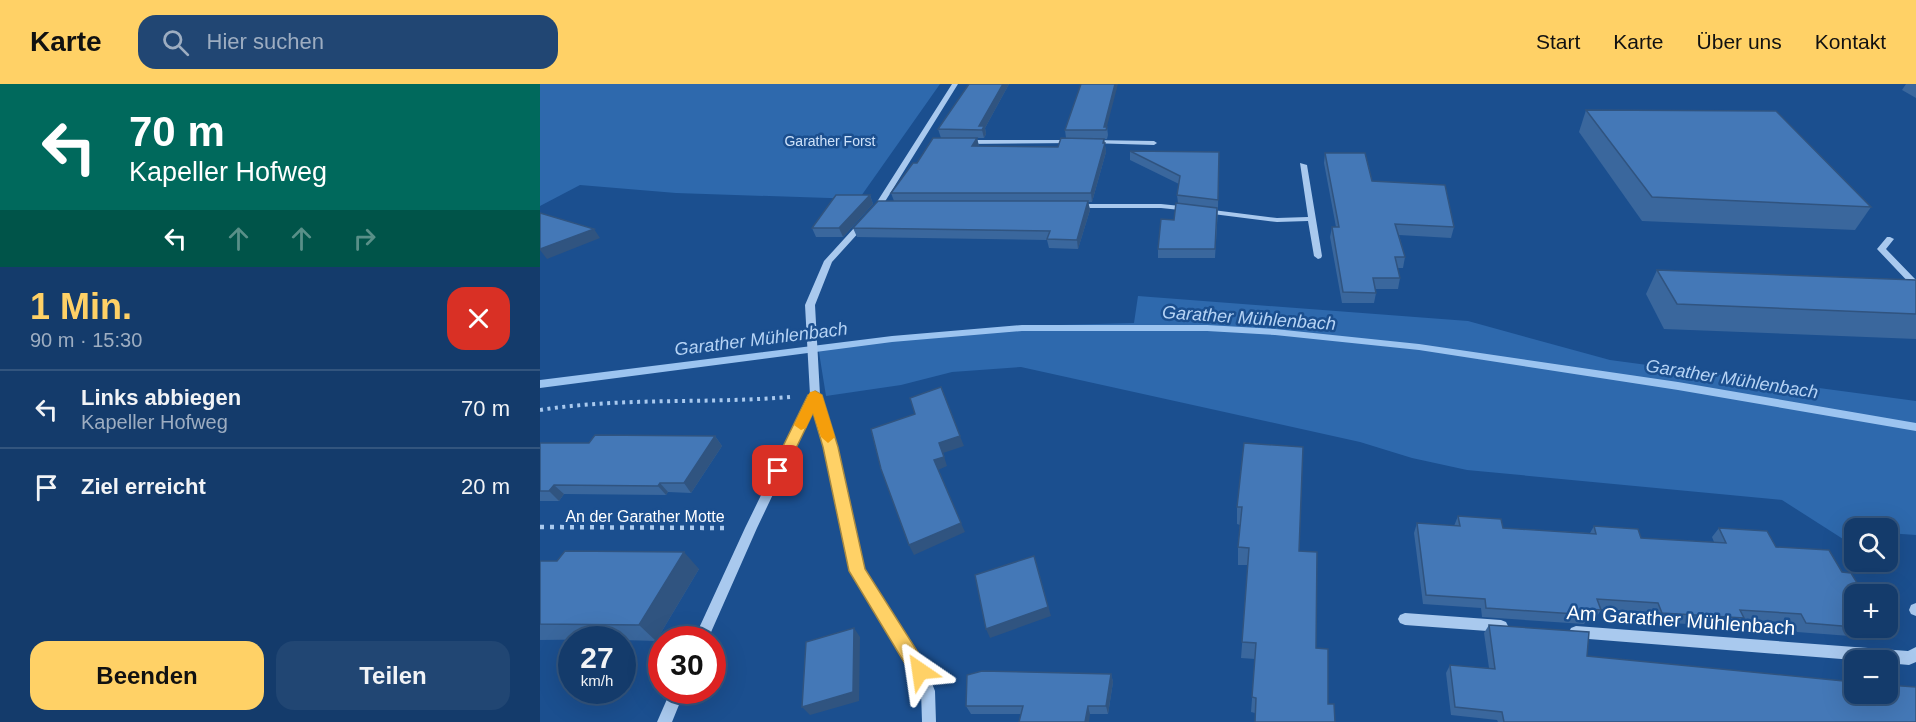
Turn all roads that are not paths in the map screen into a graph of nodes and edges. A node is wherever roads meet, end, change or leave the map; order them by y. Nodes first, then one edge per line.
1 (955, 84) edge
2 (917, 142) junction
3 (929, 142) edge
4 (953, 142) edge
5 (1154, 143) dead end
6 (1303, 165) dead end
7 (878, 206) junction
8 (890, 206) edge
9 (1067, 206) edge
10 (1312, 219) junction
11 (1890, 239) dead end
12 (1318, 256) dead end
13 (1916, 285) edge
14 (815, 395) junction
15 (1405, 619) dead end
16 (707, 626) edge
17 (1511, 627) edge
18 (1558, 631) edge
19 (1916, 654) edge
20 (672, 704) edge
21 (664, 722) edge
22 (929, 722) edge

1 - 2 street
2 - 3 street
2 - 7 street
4 - 5 street
6 - 10 street
7 - 8 street
7 - 14 street
9 - 10 street
10 - 12 street
11 - 13 street
14 - 16 street
14 - 22 street
15 - 17 street
18 - 19 street, Am Garather Mühlenbach
20 - 21 street

